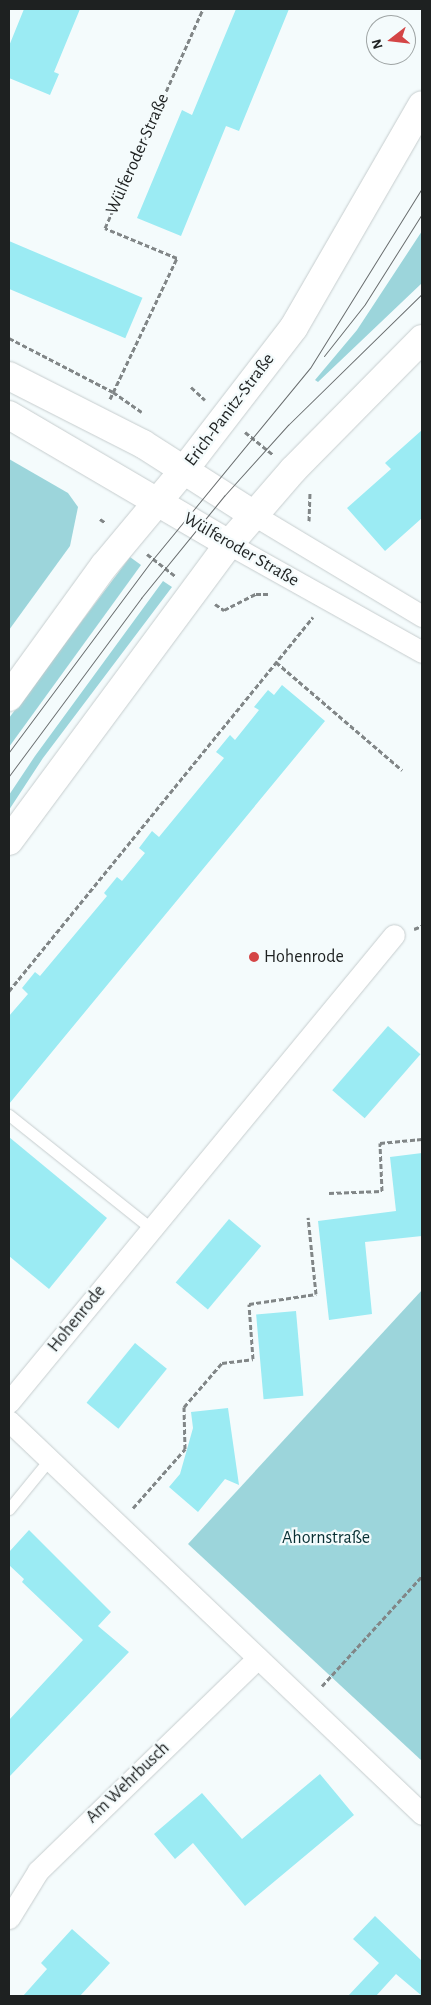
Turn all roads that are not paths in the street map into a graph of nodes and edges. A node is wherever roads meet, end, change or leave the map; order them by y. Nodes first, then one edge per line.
1 (422, 104) edge
2 (422, 339) edge
3 (9, 376) edge
4 (9, 415) edge
5 (184, 470) junction
6 (158, 501) junction
7 (254, 515) junction
8 (229, 544) junction
9 (422, 616) edge
10 (422, 652) edge
11 (9, 696) edge
12 (9, 841) edge
13 (394, 935) dead end
14 (9, 1116) edge
15 (152, 1230) junction
16 (9, 1402) edge
17 (9, 1422) edge
18 (49, 1460) junction
19 (9, 1509) edge
20 (258, 1658) junction
21 (422, 1814) edge
22 (9, 1918) edge

1 - 5 main road, Erich-Panitz-Straße
2 - 7 main road
3 - 5 main road, Wülferoder Straße
4 - 6 main road, Wülferoder Straße
5 - 6 main road, Erich-Panitz-Straße
5 - 7 main road, Wülferoder Straße
6 - 8 main road, Wülferoder Straße
6 - 11 main road, Erich-Panitz-Straße
7 - 8 main road
7 - 9 street, Wülferoder Straße
8 - 10 street, Wülferoder Straße
8 - 12 main road
13 - 15 street, Hohenrode
14 - 15 lane
15 - 16 street, Hohenrode
17 - 18 street
18 - 19 lane
18 - 20 street
20 - 21 street
20 - 22 street, Am Wehrbusch

